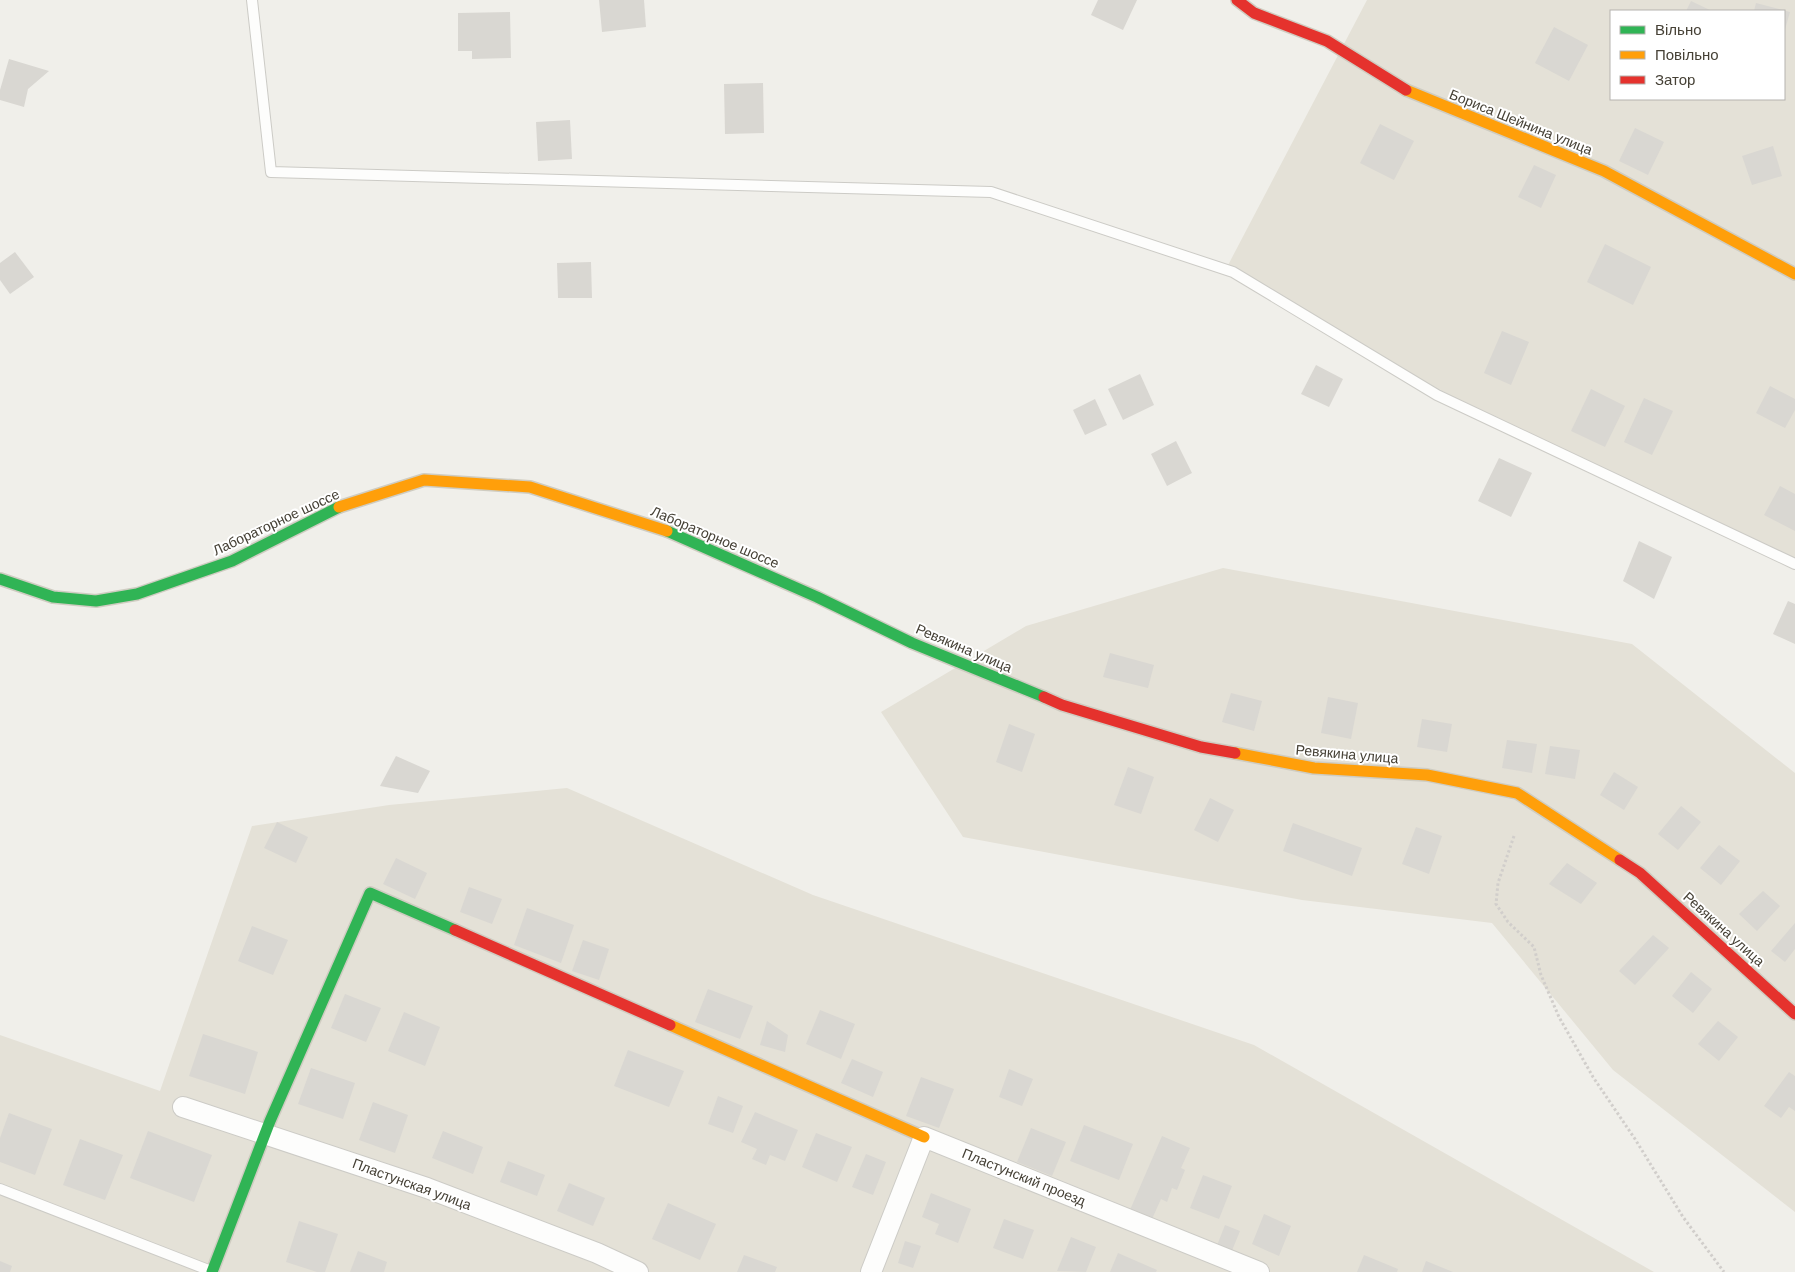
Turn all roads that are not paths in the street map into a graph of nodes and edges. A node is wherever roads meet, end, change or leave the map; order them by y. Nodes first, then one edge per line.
1 (252, 0) edge
2 (1237, 0) edge
3 (1795, 274) edge
4 (1795, 564) edge
5 (0, 579) edge
6 (817, 597) joint
7 (1795, 1014) edge
8 (183, 1107) dead end
9 (265, 1134) junction
10 (924, 1137) junction
11 (0, 1189) edge
12 (213, 1272) edge
13 (638, 1272) edge
14 (871, 1272) edge
15 (1259, 1272) edge

1 - 4 lane
2 - 3 main road, Бориса Шейнина улица
5 - 6 main road, Лабораторное шоссе
6 - 7 main road, Ревякина улица
8 - 9 street, Пластунская улица
9 - 10 main road
9 - 12 main road
9 - 13 street, Пластунская улица
10 - 14 street
10 - 15 street, Пластунский проезд
11 - 12 lane

